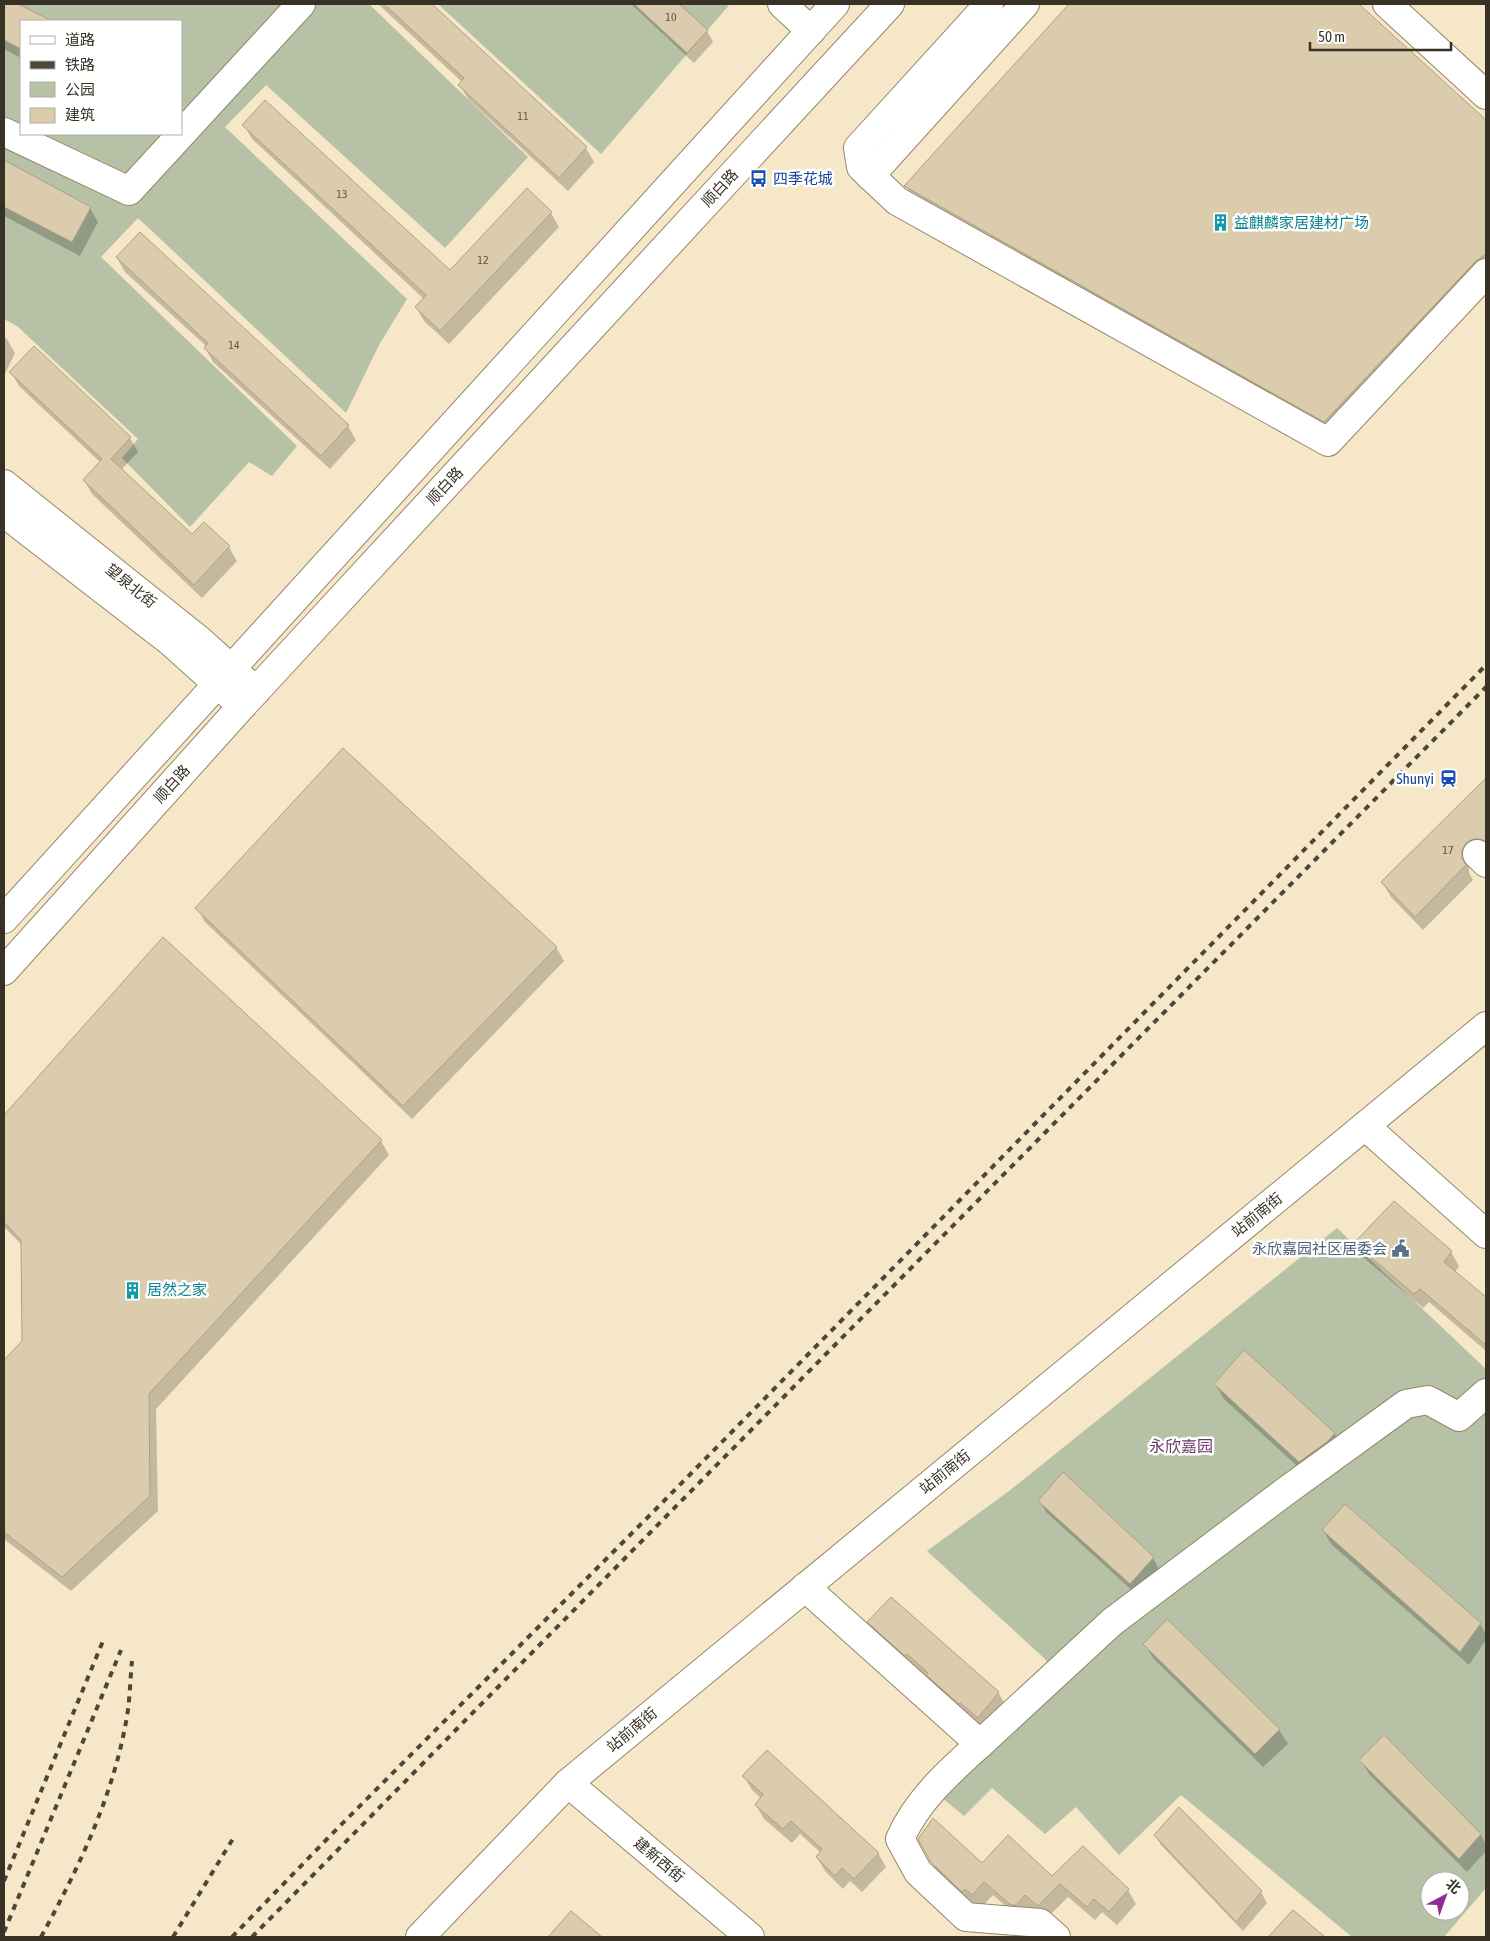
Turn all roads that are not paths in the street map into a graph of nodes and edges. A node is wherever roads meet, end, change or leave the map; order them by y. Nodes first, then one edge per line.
1 (301, 4) edge
2 (782, 4) edge
3 (835, 4) edge
4 (890, 4) edge
5 (988, 4) edge
6 (1025, 4) edge
7 (1387, 4) edge
8 (811, 31) junction
9 (1486, 96) edge
10 (4, 132) edge
11 (182, 133) edge
12 (181, 135) edge
13 (870, 176) junction
14 (1486, 273) edge
15 (4, 484) edge
16 (4, 512) edge
17 (224, 676) junction
18 (249, 698) junction
19 (4, 919) edge
20 (4, 971) edge
21 (1486, 1026) edge
22 (1365, 1126) junction
23 (1486, 1234) edge
24 (1486, 1393) edge
25 (805, 1587) junction
26 (980, 1744) junction
27 (568, 1783) junction
28 (420, 1937) edge
29 (750, 1937) edge
30 (1056, 1937) edge

1 - 11 main road
2 - 8 main road
3 - 8 main road
4 - 18 main road, 顺白路
5 - 13 main road
6 - 13 main road
7 - 9 main road
8 - 17 main road
10 - 12 main road
13 - 14 main road
15 - 17 main road, 望泉北街
16 - 17 main road, 望泉北街
17 - 18 main road, 望泉北街
17 - 19 main road
18 - 20 main road, 顺白路
21 - 22 main road, 站前南街
22 - 23 main road
22 - 25 main road, 站前南街
24 - 26 main road
25 - 26 main road
25 - 27 main road, 站前南街
26 - 30 main road
27 - 28 main road, 站前南街
27 - 29 main road, 建新西街

